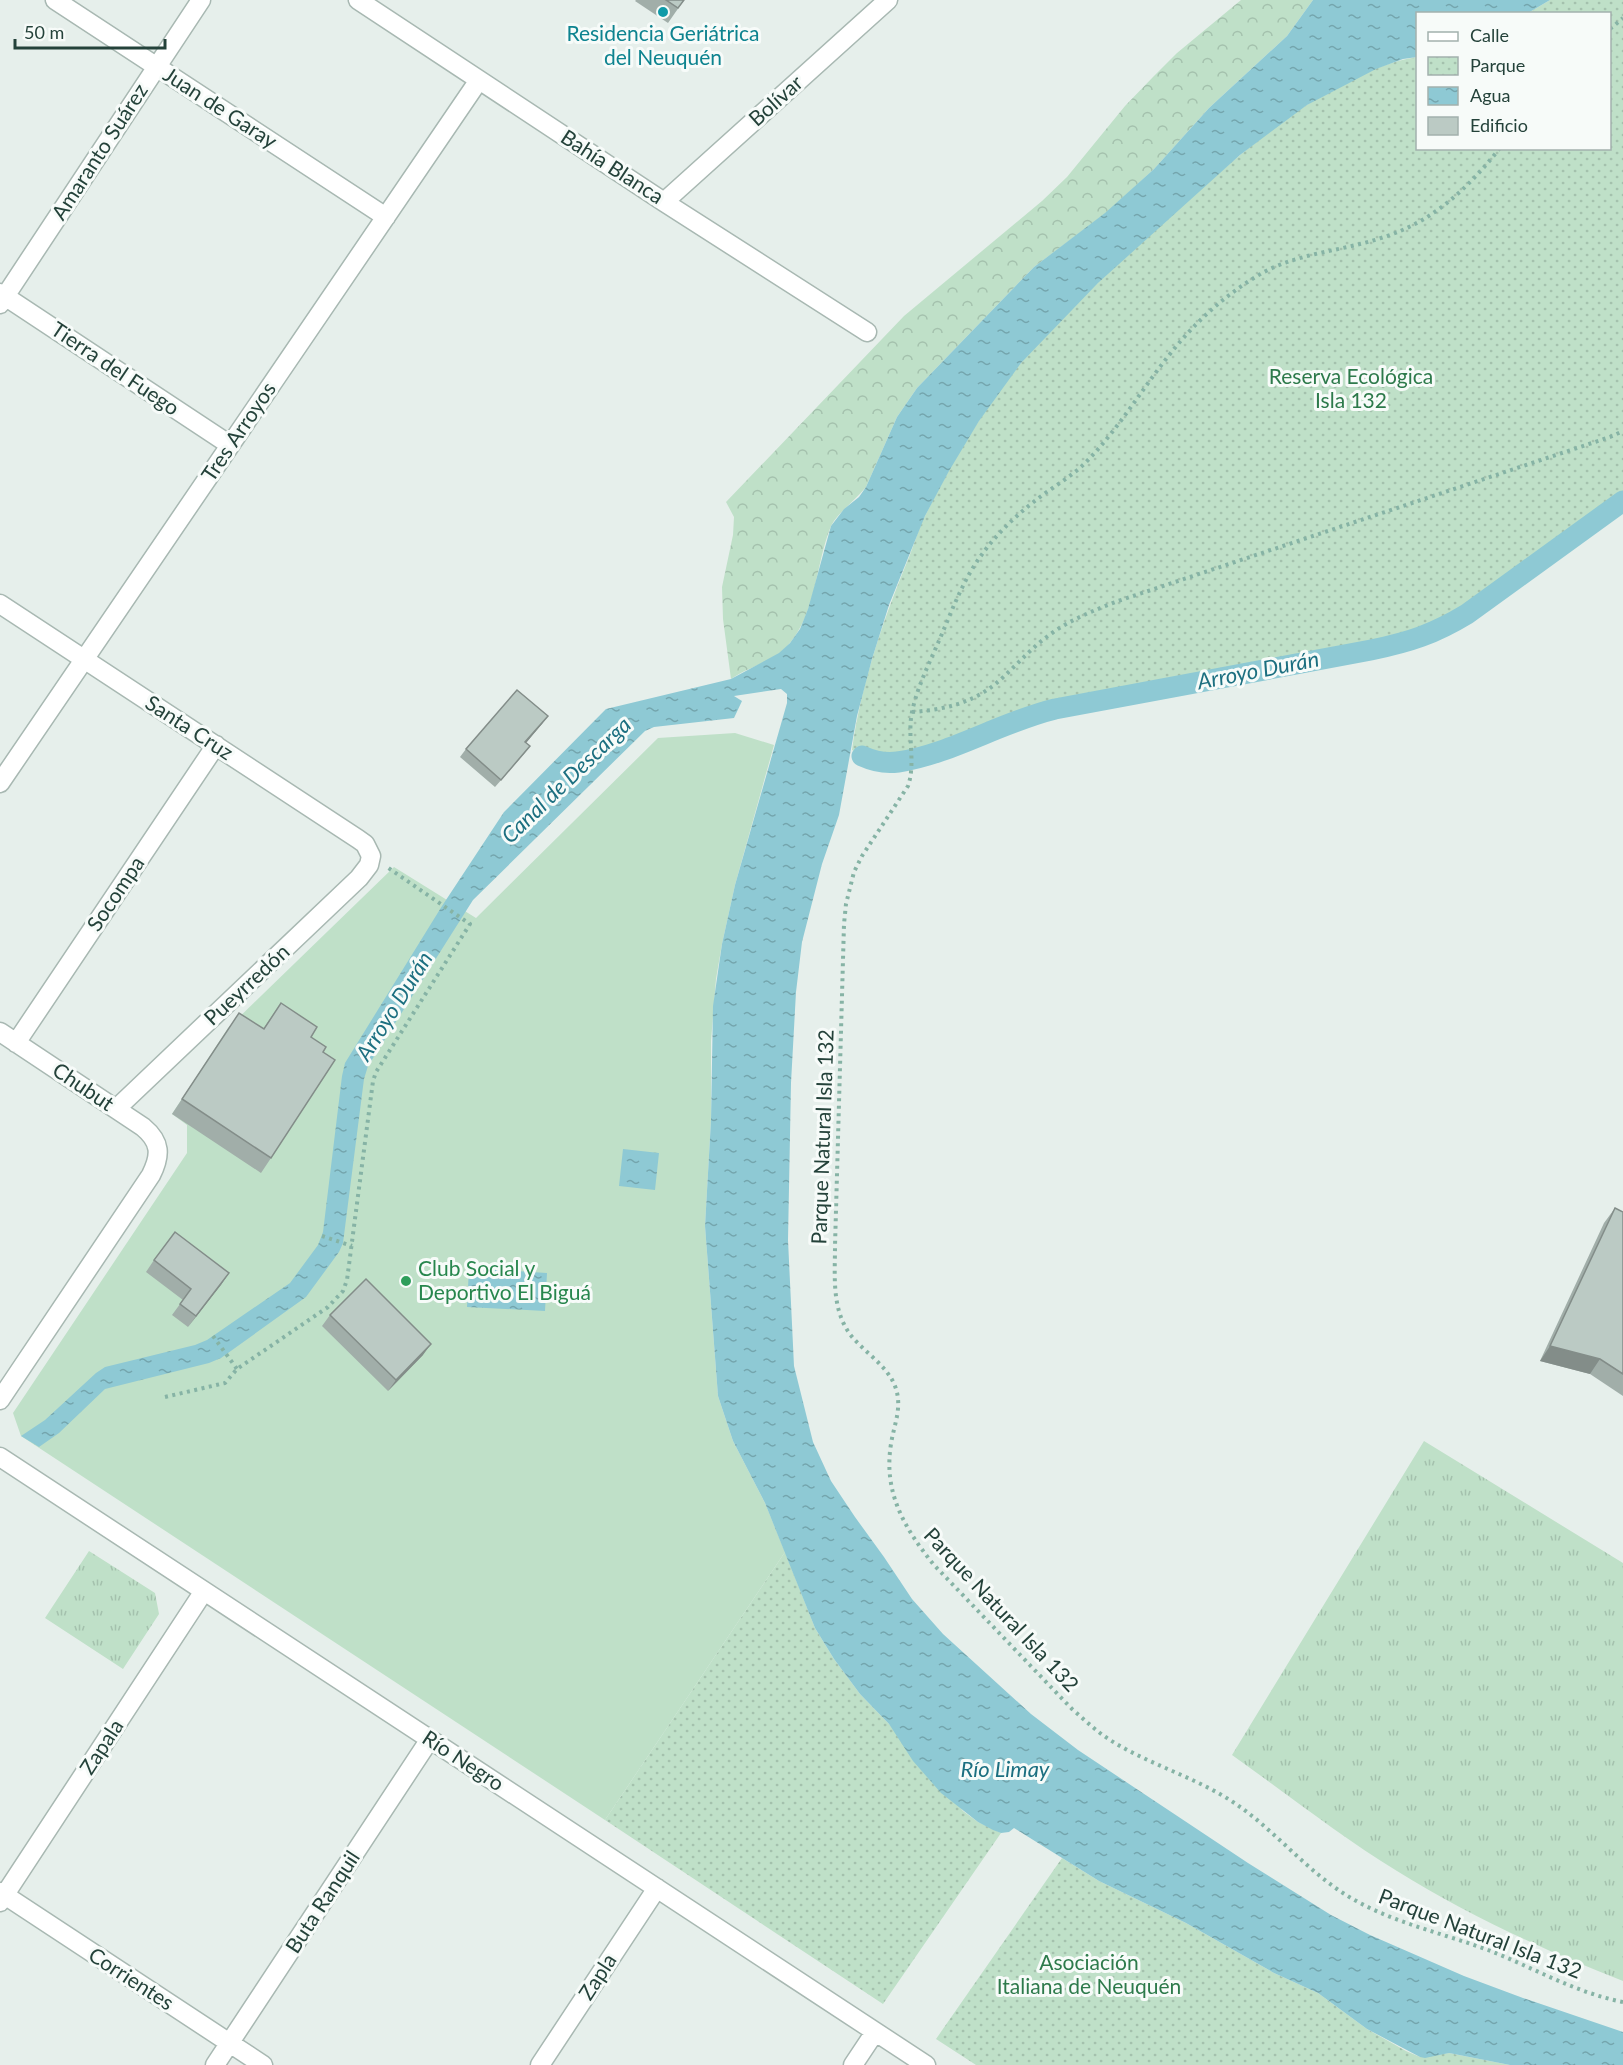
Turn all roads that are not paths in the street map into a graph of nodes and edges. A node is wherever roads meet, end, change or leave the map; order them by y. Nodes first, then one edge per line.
1 (55, 0) edge
2 (201, 0) edge
3 (358, 0) edge
4 (888, 0) edge
5 (157, 67) junction
6 (479, 80) junction
7 (664, 202) junction
8 (386, 217) junction
9 (2, 298) edge
10 (867, 332) dead end
11 (230, 445) junction
12 (0, 604) edge
13 (84, 660) junction
14 (216, 745) junction
15 (0, 783) edge
16 (371, 856) joint
17 (0, 1032) edge
18 (16, 1043) junction
19 (116, 1109) junction
20 (0, 1400) edge
21 (2, 1462) edge
22 (204, 1591) junction
23 (430, 1739) junction
24 (657, 1888) junction
25 (1, 1896) edge
26 (875, 2032) junction
27 (230, 2043) junction
28 (215, 2065) edge
29 (263, 2065) edge
30 (540, 2065) edge
31 (853, 2065) edge
32 (926, 2065) edge

1 - 5 street, Juan de Garay
2 - 5 street, Amaranto Suárez
3 - 6 street, Bahía Blanca
4 - 7 street, Bolívar
5 - 8 street, Juan de Garay
5 - 9 street, Amaranto Suárez
6 - 7 street, Bahía Blanca
6 - 8 street, Tres Arroyos
7 - 10 street, Bahía Blanca
8 - 11 street, Tres Arroyos
9 - 11 street, Tierra del Fuego
11 - 13 street, Tres Arroyos
12 - 13 street, Santa Cruz
13 - 14 street, Santa Cruz
13 - 15 street, Tres Arroyos
14 - 16 street, Santa Cruz
14 - 18 street, Socompa
16 - 19 street, Pueyrredón
17 - 18 street, Chubut
18 - 19 street, Chubut
19 - 20 street, Chubut
21 - 22 street, Río Negro
22 - 23 street, Río Negro
22 - 25 street, Zapala
23 - 24 street, Río Negro
23 - 27 street, Buta Ranquil
24 - 26 street, Río Negro
24 - 30 street, Zapla
25 - 27 street, Corrientes
26 - 31 street
26 - 32 street, Río Negro
27 - 28 street, Buta Ranquil
27 - 29 street, Corrientes

